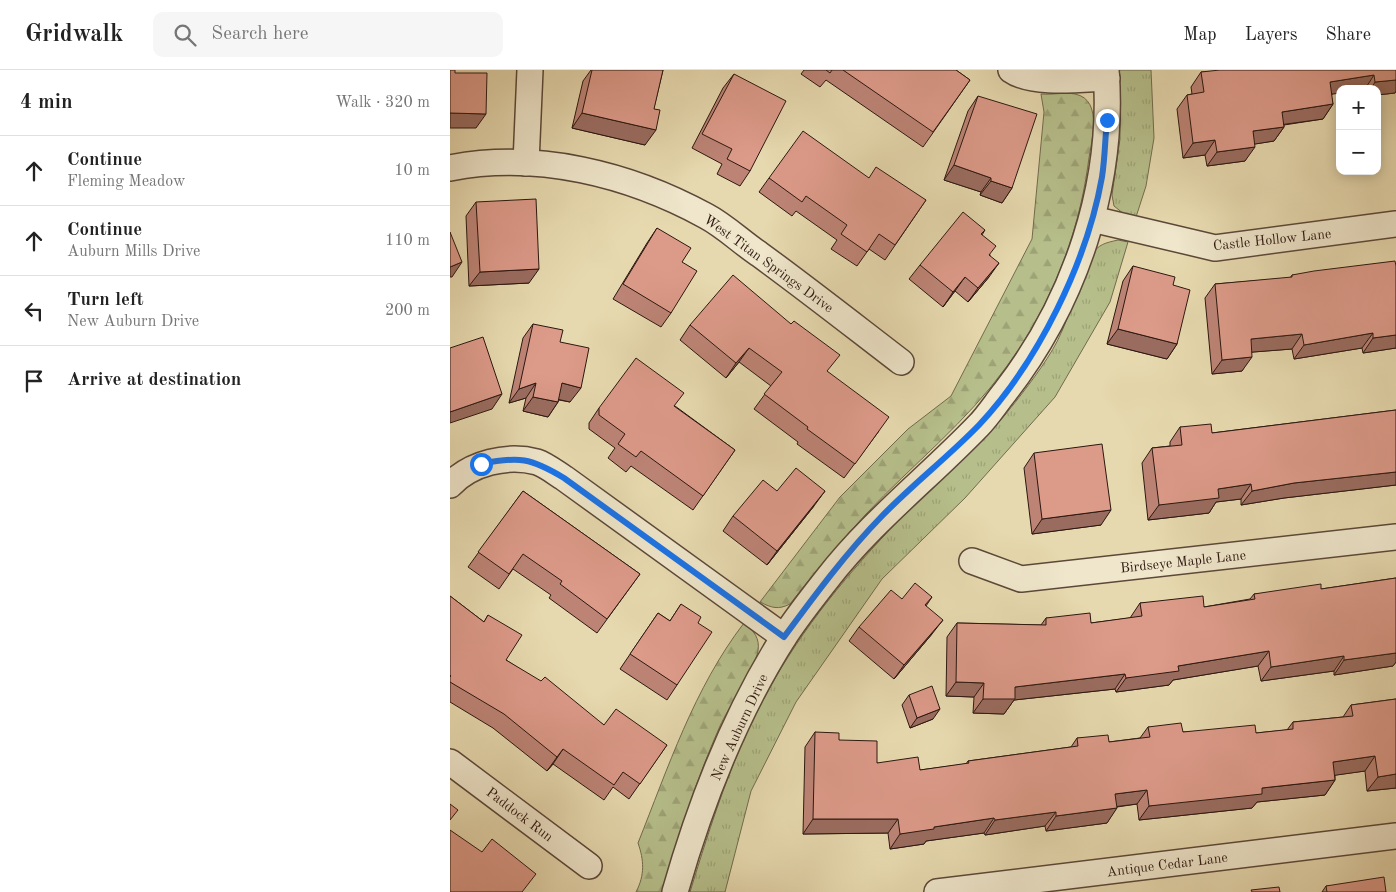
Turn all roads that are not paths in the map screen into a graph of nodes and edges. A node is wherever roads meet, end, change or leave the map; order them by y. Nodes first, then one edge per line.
1 (530, 70) edge
2 (1011, 70) edge
3 (1107, 74) edge
4 (526, 163) junction
5 (450, 168) edge
6 (1092, 218) junction
7 (1396, 224) edge
8 (901, 362) dead end
9 (450, 485) edge
10 (1396, 537) edge
11 (972, 561) dead end
12 (784, 637) junction
13 (450, 762) edge
14 (1396, 836) edge
15 (589, 866) dead end
16 (675, 892) edge
17 (937, 892) edge

1 - 4 street
2 - 3 street
3 - 6 street, New Auburn Drive
4 - 5 street, West Titan Springs Drive
4 - 8 street, West Titan Springs Drive
6 - 7 street, Castle Hollow Lane
6 - 12 street, New Auburn Drive
9 - 12 street
10 - 11 street, Birdseye Maple Lane
12 - 16 street, New Auburn Drive
13 - 15 street, Paddock Run
14 - 17 street, Antique Cedar Lane

